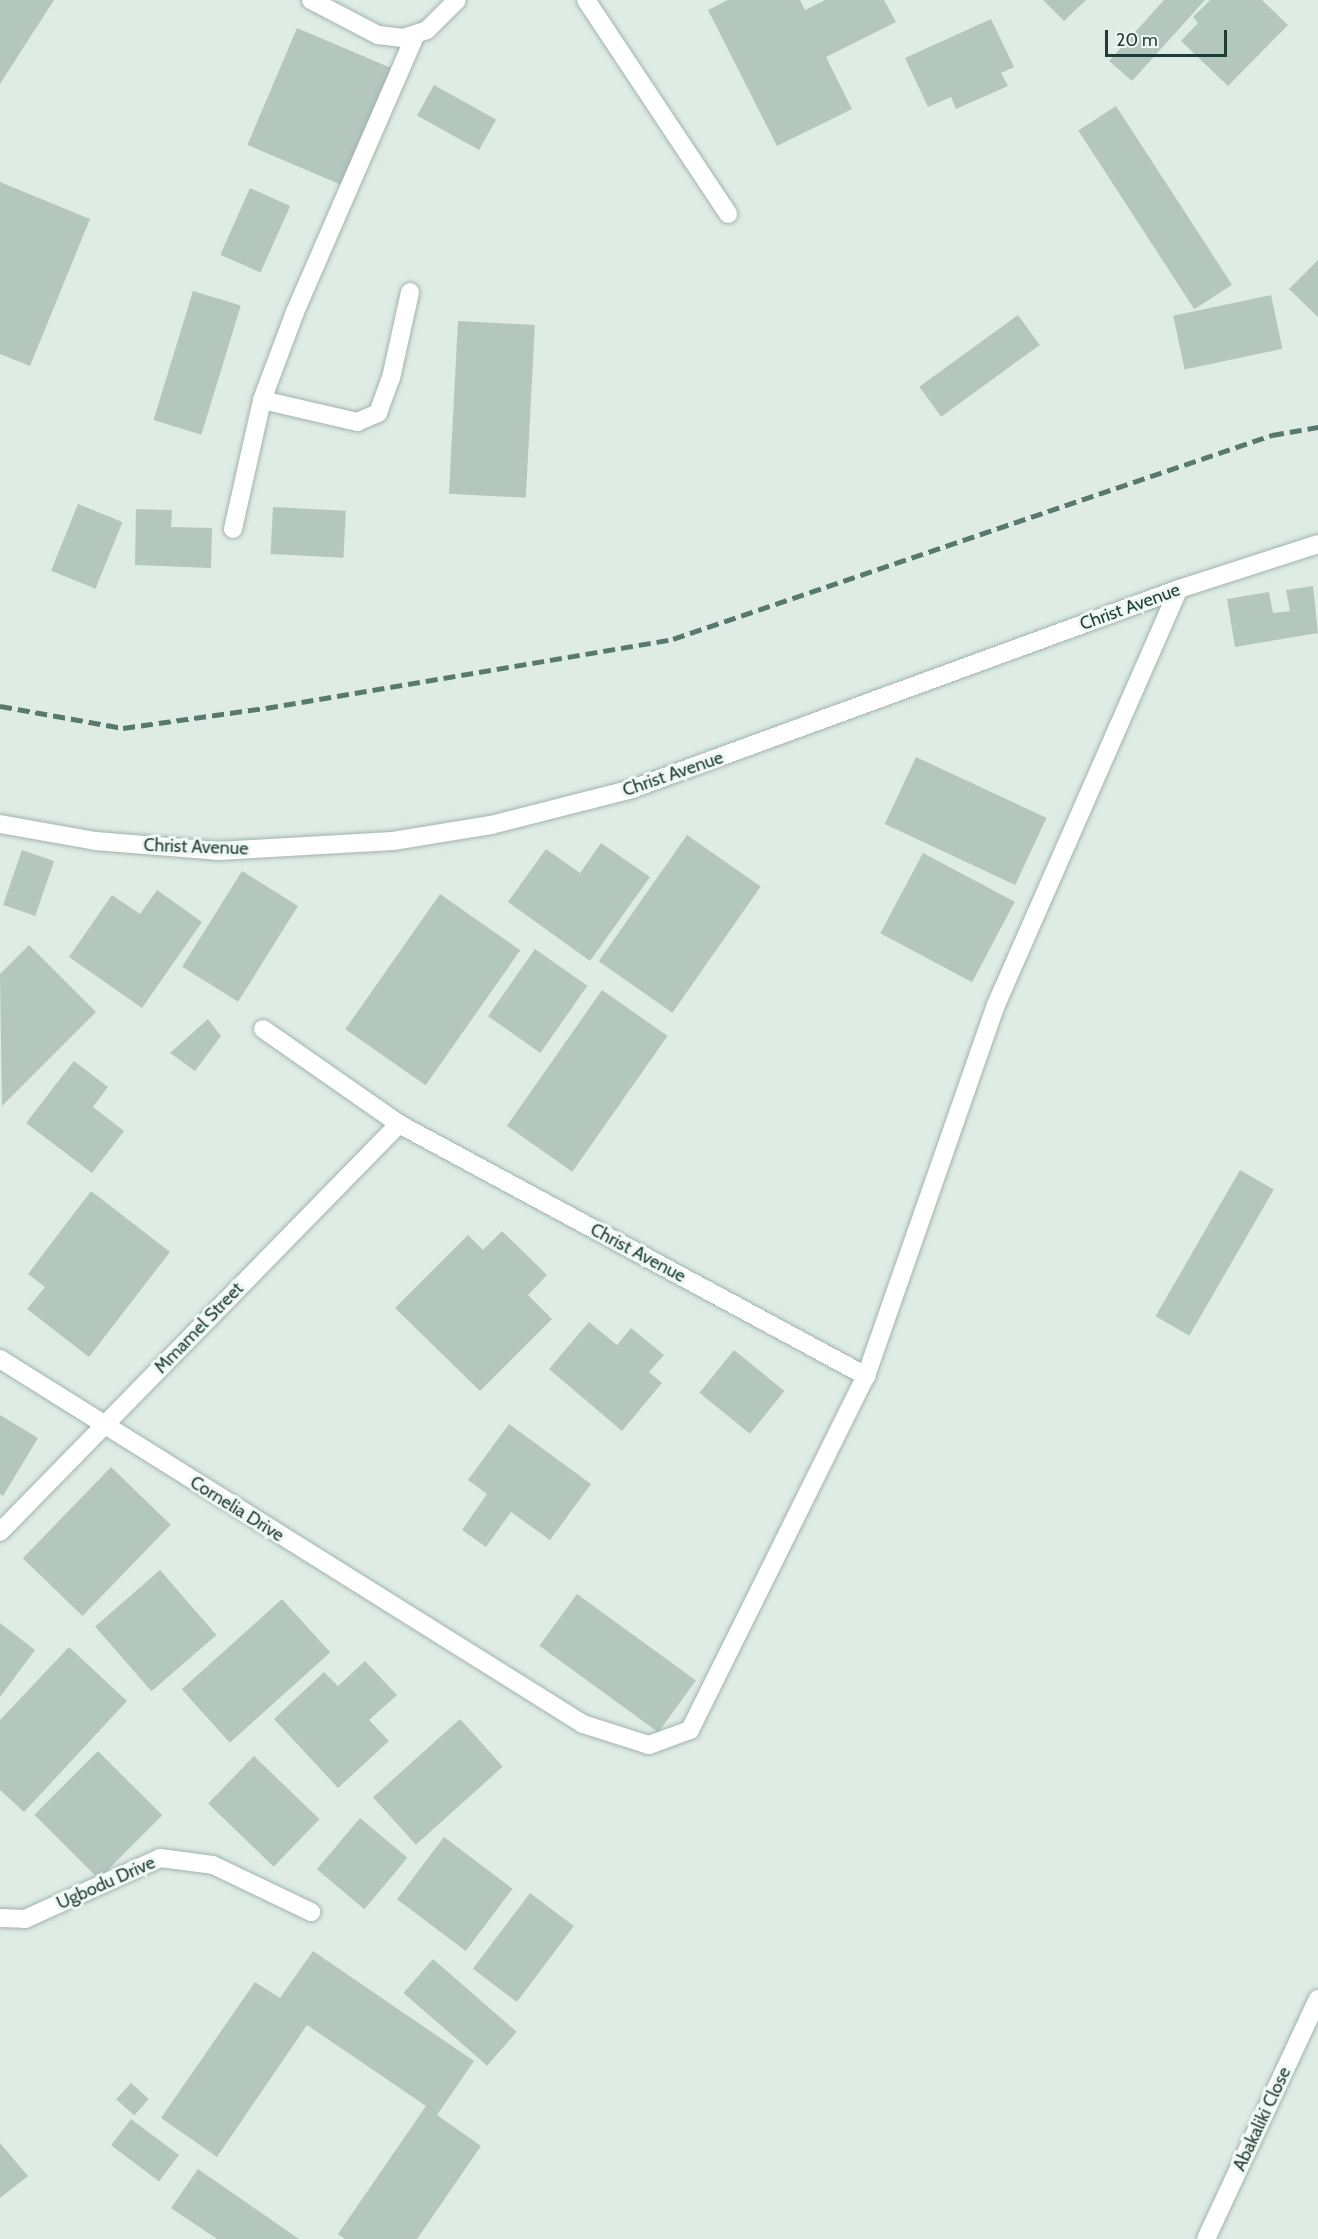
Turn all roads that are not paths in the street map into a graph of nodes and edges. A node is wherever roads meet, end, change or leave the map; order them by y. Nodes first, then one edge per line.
1 (311, 0) edge
2 (457, 0) edge
3 (586, 0) edge
4 (416, 34) junction
5 (728, 214) dead end
6 (410, 292) dead end
7 (262, 400) junction
8 (233, 529) dead end
9 (1318, 544) edge
10 (1179, 589) junction
11 (0, 824) edge
12 (263, 1029) dead end
13 (399, 1124) junction
14 (0, 1359) edge
15 (866, 1376) junction
16 (104, 1425) junction
17 (0, 1532) edge
18 (311, 1912) dead end
19 (0, 1918) edge
20 (1318, 1999) edge
21 (1206, 2239) edge

1 - 4 street
2 - 4 street
3 - 5 street
4 - 7 street
6 - 7 street
7 - 8 street
9 - 10 street, Christ Avenue
10 - 11 street, Christ Avenue
10 - 15 street, Cornelia Drive
12 - 13 street, Christ Avenue
13 - 15 street, Christ Avenue
13 - 16 street, Mmamel Street
14 - 16 street, Cornelia Drive
15 - 16 street, Cornelia Drive
16 - 17 street, Mmamel Street
18 - 19 street, Ugbodu Drive
20 - 21 street, Abakaliki Close

